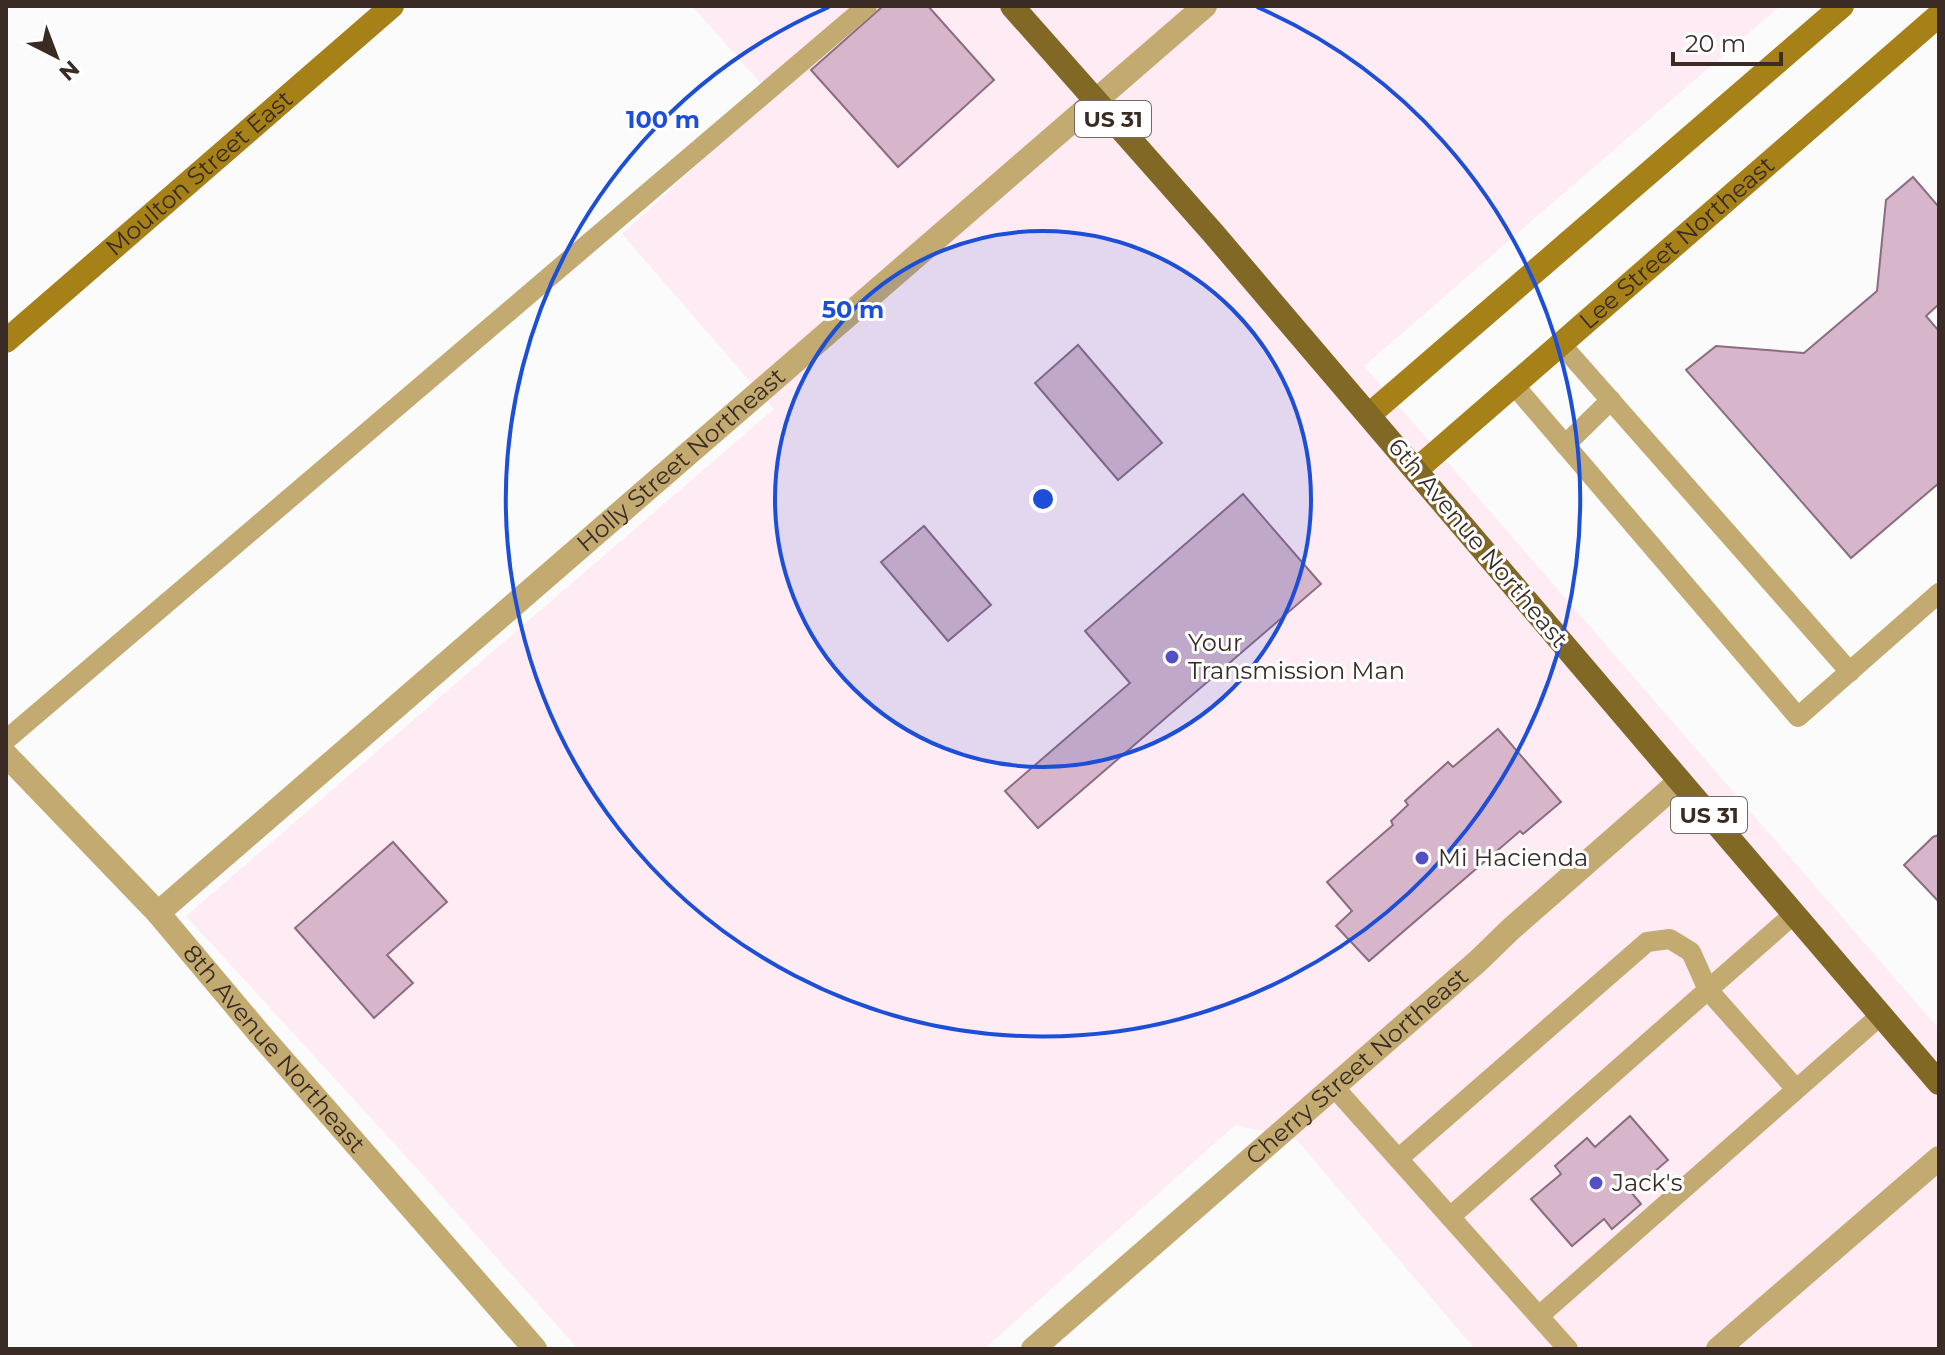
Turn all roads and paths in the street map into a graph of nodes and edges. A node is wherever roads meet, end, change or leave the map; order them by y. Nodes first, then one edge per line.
1 (392, 6) edge
2 (867, 6) edge
3 (1012, 6) edge
4 (1205, 6) edge
5 (1842, 6) edge
6 (1939, 15) edge
7 (1096, 100) junction
8 (6, 341) edge
9 (1561, 344) junction
10 (1514, 385) junction
11 (1611, 400) junction
12 (1369, 415) junction
13 (1565, 445) junction
14 (1416, 470) junction
15 (1939, 593) edge
16 (1850, 672) junction
17 (6, 740) edge
18 (6, 755) edge
19 (1680, 781) junction
20 (158, 913) junction
21 (1794, 914) junction
22 (1708, 990) junction
23 (1881, 1015) junction
24 (1939, 1083) edge
25 (1334, 1087) junction
26 (1796, 1089) junction
27 (1939, 1158) edge
28 (1398, 1159) junction
29 (1450, 1217) junction
30 (1539, 1316) junction
31 (535, 1349) edge
32 (1033, 1349) edge
33 (1568, 1349) edge
34 (1718, 1349) edge

1 - 8 street, Moulton Street East
2 - 17 lane
3 - 7 main road, 6th Avenue Northeast / US 31
4 - 7 street, Holly Street Northeast
5 - 12 street
6 - 9 street, Lee Street Northeast
7 - 12 main road, 6th Avenue Northeast / US 31
7 - 20 street, Holly Street Northeast
9 - 10 street, Lee Street Northeast
9 - 11 lane
10 - 13 lane
10 - 14 street, Lee Street Northeast
11 - 13 lane
11 - 16 lane
12 - 14 main road, 6th Avenue Northeast / US 31
13 - 16 lane
14 - 19 main road, 6th Avenue Northeast / US 31
15 - 16 lane
18 - 20 street, 8th Avenue Northeast
19 - 21 main road, 6th Avenue Northeast / US 31
19 - 25 street, Cherry Street Northeast
20 - 31 street, 8th Avenue Northeast
21 - 22 lane
21 - 23 main road, 6th Avenue Northeast / US 31
22 - 26 lane
22 - 28 lane
22 - 29 lane
23 - 24 main road, 6th Avenue Northeast / US 31
23 - 26 lane
25 - 28 lane
25 - 32 street, Cherry Street Northeast
26 - 30 lane
27 - 34 street
28 - 29 lane
29 - 30 lane
30 - 33 lane

